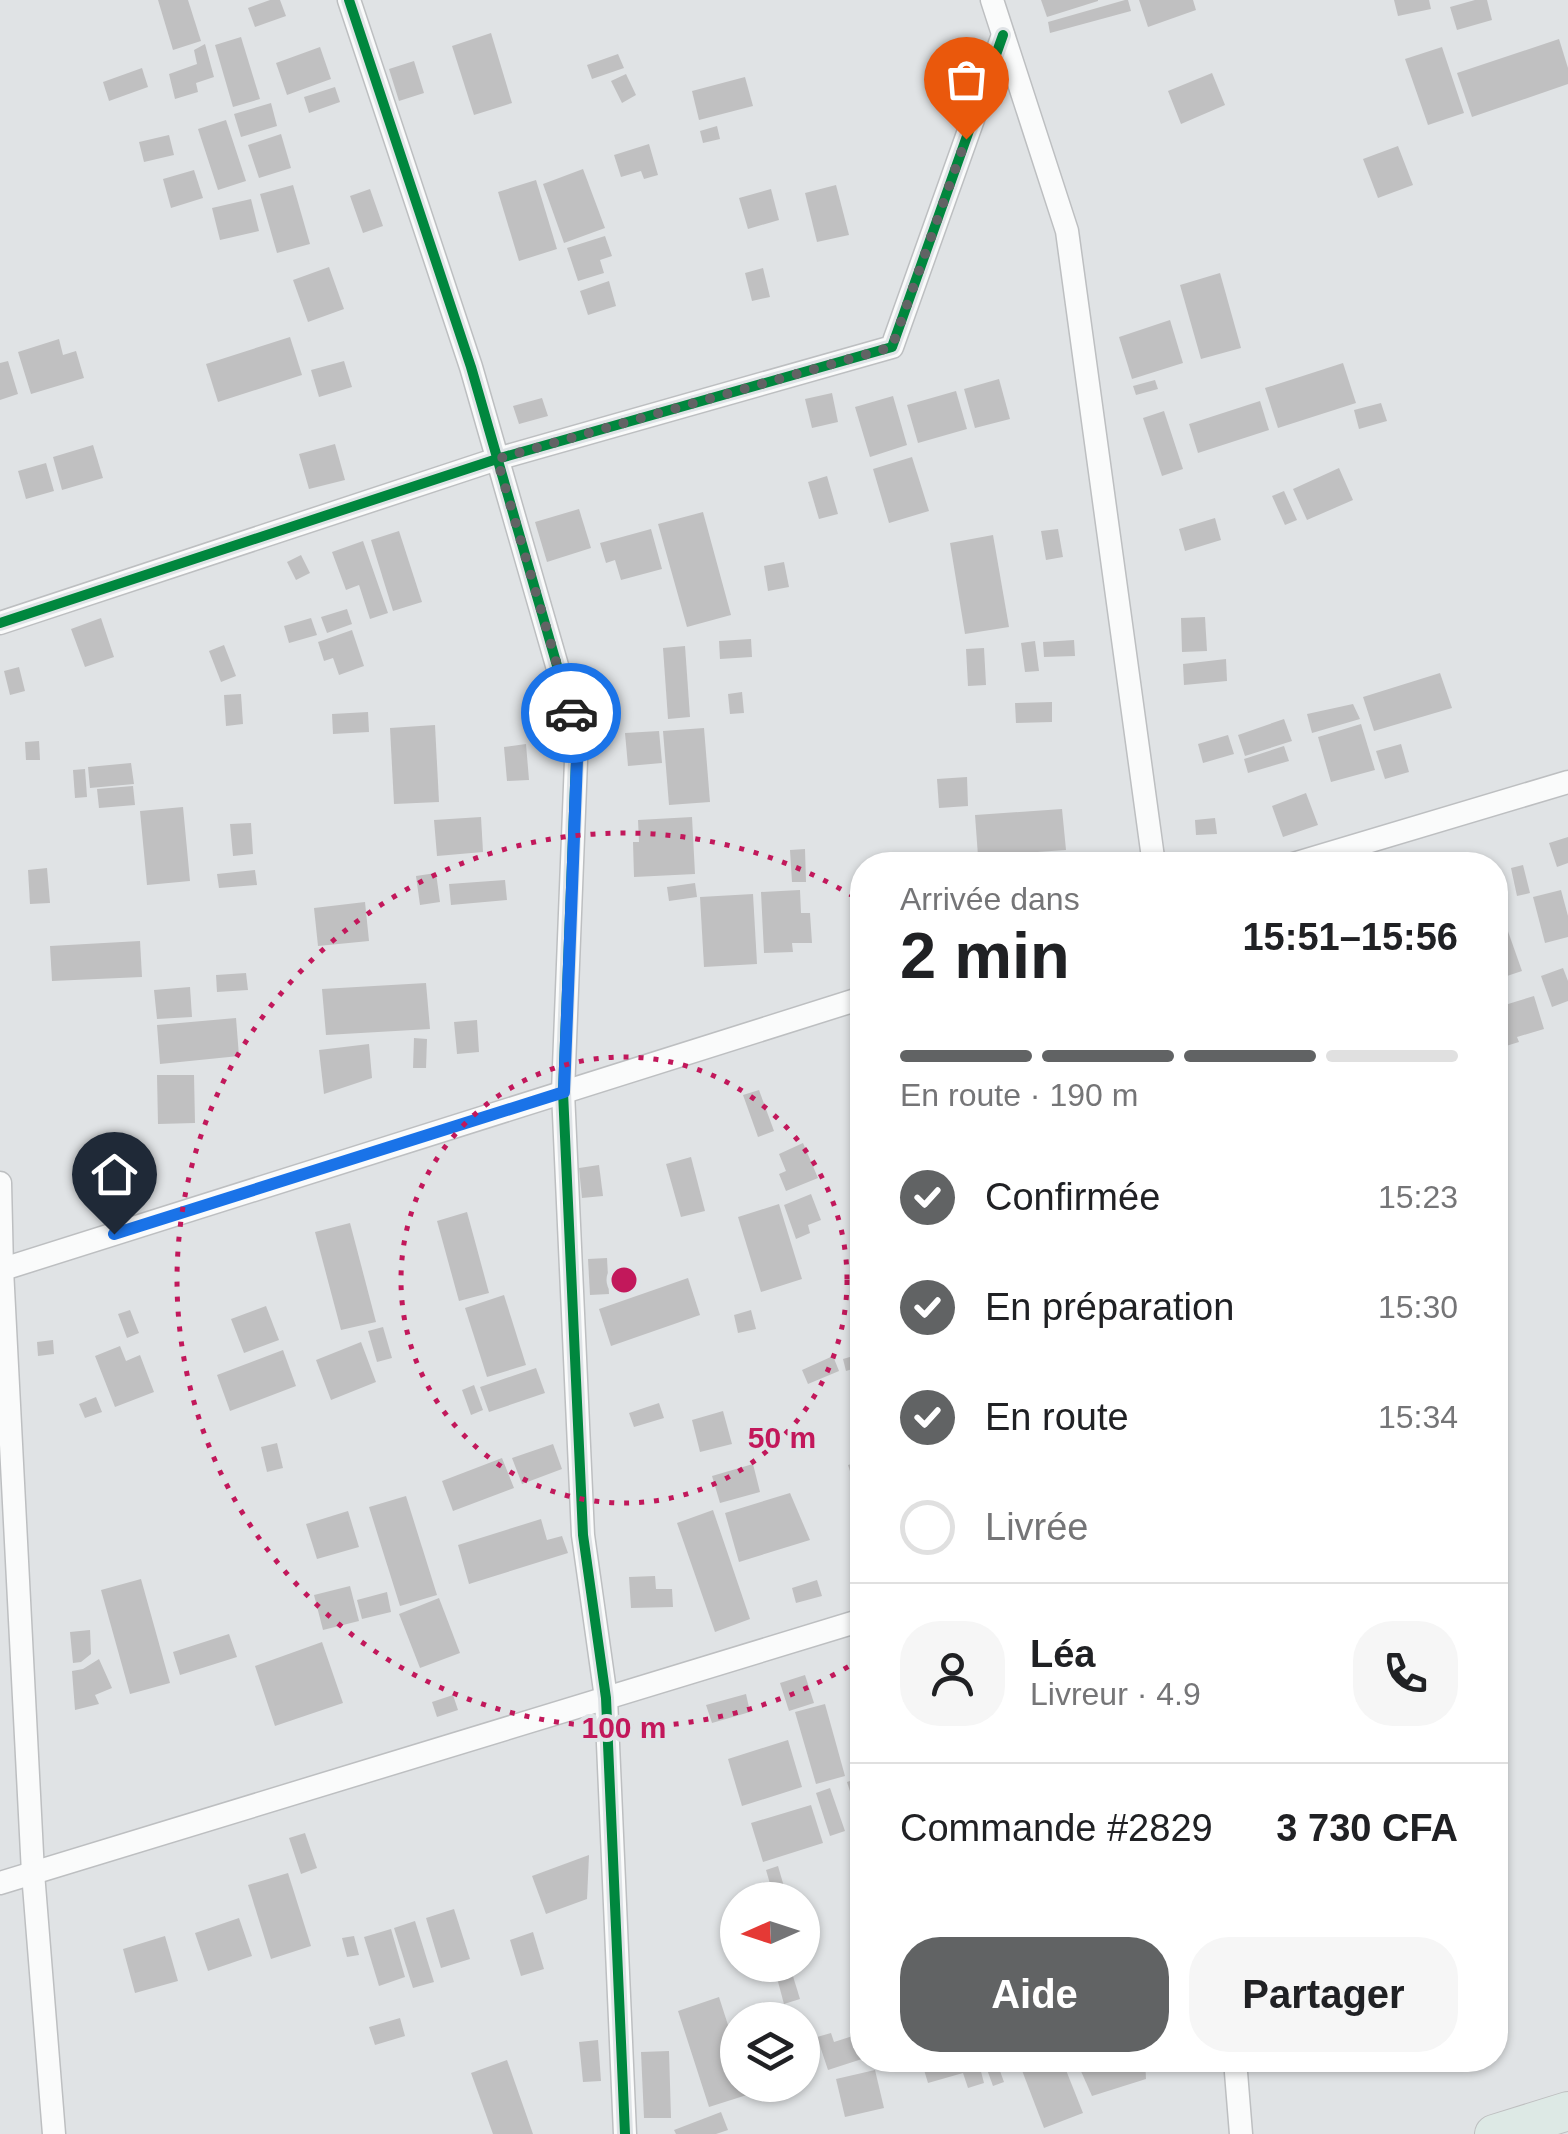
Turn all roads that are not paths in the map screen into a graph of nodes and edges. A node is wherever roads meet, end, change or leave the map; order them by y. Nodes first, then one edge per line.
1 (348, 0) edge
2 (992, 0) edge
3 (1003, 35) junction
4 (497, 459) junction
5 (0, 623) edge
6 (1568, 782) edge
7 (1152, 852) edge
8 (1334, 852) edge
9 (850, 1002) edge
10 (564, 1092) junction
11 (0, 1183) edge
12 (1, 1270) edge
13 (850, 1624) edge
14 (606, 1698) junction
15 (33, 1874) junction
16 (0, 1884) edge
17 (1236, 2072) edge
18 (1568, 2111) edge
19 (54, 2134) edge
20 (625, 2134) edge
21 (1241, 2134) edge
22 (1494, 2134) edge

1 - 4 street
2 - 3 street
3 - 4 street
3 - 7 street
4 - 5 street
4 - 10 street
6 - 8 street
9 - 10 street
10 - 12 street
10 - 14 street
11 - 12 street
12 - 15 street
13 - 14 street
14 - 15 street
14 - 20 street
15 - 16 street
15 - 19 street
17 - 21 street
18 - 22 main road

